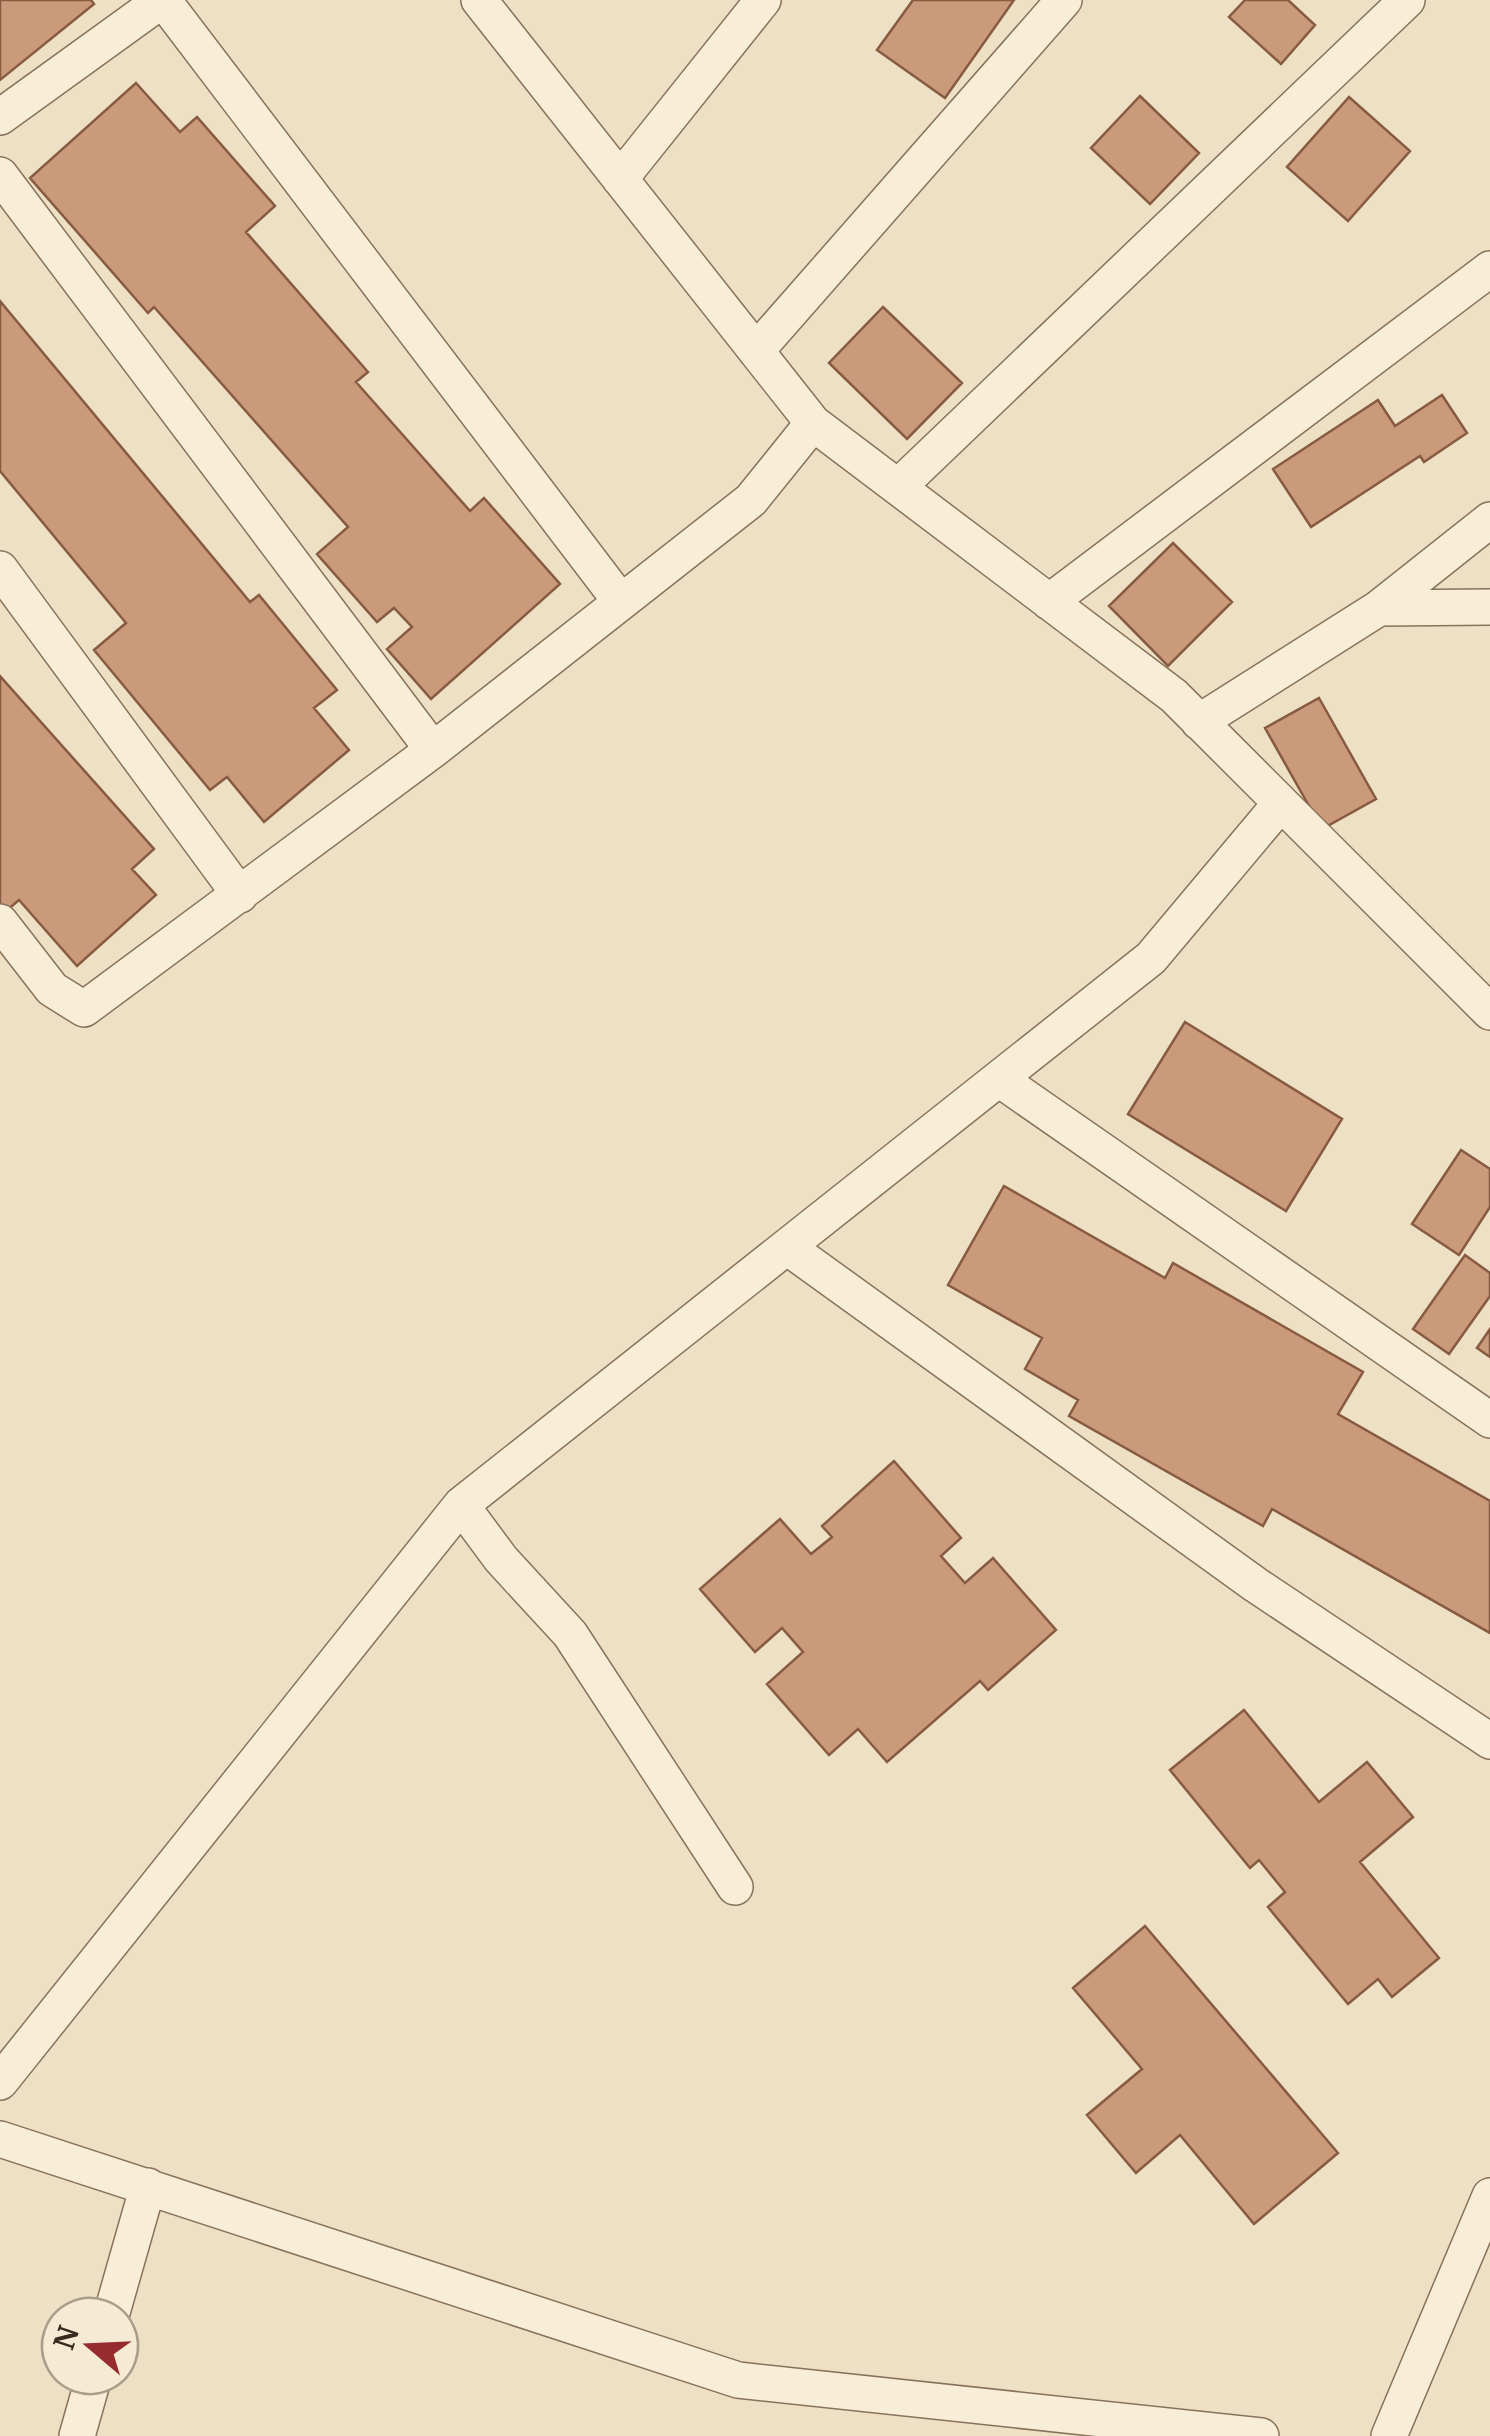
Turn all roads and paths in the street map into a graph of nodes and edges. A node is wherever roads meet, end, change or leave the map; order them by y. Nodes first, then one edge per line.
1 (162, 0) edge
2 (478, 0) edge
3 (763, 0) edge
4 (1064, 0) edge
5 (1407, 0) edge
6 (0, 117) edge
7 (0, 175) edge
8 (620, 179) junction
9 (1490, 269) edge
10 (756, 351) junction
11 (813, 422) junction
12 (898, 487) junction
13 (1490, 520) edge
14 (0, 569) edge
15 (622, 602) junction
16 (1049, 602) junction
17 (1379, 608) junction
18 (1490, 608) edge
19 (1199, 722) junction
20 (433, 750) junction
21 (1281, 803) junction
22 (240, 894) junction
23 (0, 922) edge
24 (1484, 995) edge
25 (999, 1079) junction
26 (787, 1247) junction
27 (1490, 1420) edge
28 (461, 1505) junction
29 (1490, 1741) edge
30 (735, 1887) dead end
31 (0, 2082) edge
32 (0, 2139) edge
33 (148, 2186) junction
34 (1490, 2196) edge
35 (117, 2296) edge
36 (88, 2396) edge
37 (992, 2423) edge
38 (77, 2436) edge
39 (1261, 2436) edge
40 (1390, 2436) edge

1 - 6 street
1 - 15 street
2 - 8 street
3 - 8 street
4 - 10 street
5 - 12 street
7 - 20 street
8 - 10 street
9 - 16 street
10 - 11 street
11 - 12 street
11 - 15 street
12 - 16 street
13 - 17 street
14 - 22 street
15 - 20 street
16 - 19 street
17 - 18 street
17 - 19 street
19 - 21 street
20 - 22 street
21 - 24 street
21 - 25 street
22 - 23 street
25 - 26 street
25 - 27 street
26 - 28 street
26 - 29 street
28 - 30 street
28 - 31 street
32 - 33 street
33 - 35 street
33 - 37 street
34 - 40 street
36 - 38 street
37 - 39 street

